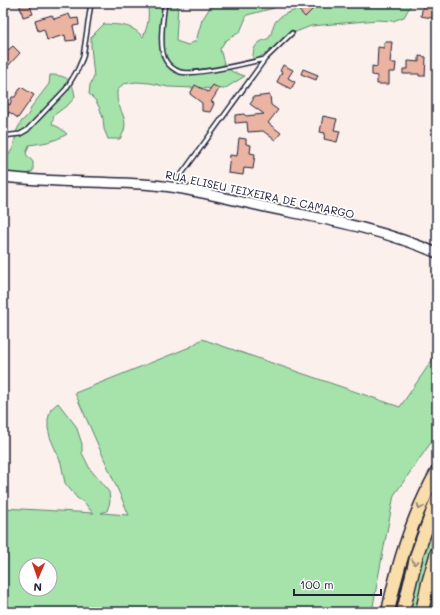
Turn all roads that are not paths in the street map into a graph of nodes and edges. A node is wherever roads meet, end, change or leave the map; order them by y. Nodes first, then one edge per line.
1 (91, 3) edge
2 (165, 3) edge
3 (292, 33) dead end
4 (266, 59) junction
5 (3, 136) edge
6 (3, 177) edge
7 (173, 187) junction
8 (437, 253) edge
9 (437, 472) edge
10 (437, 499) edge
11 (437, 552) edge
12 (388, 612) edge
13 (403, 612) edge
14 (422, 612) edge

1 - 5 lane
2 - 4 lane
3 - 4 lane
4 - 7 lane
6 - 7 street, RUA ELISEU TEIXEIRA DE CAMARGO
7 - 8 street, RUA ELISEU TEIXEIRA DE CAMARGO
9 -> 12 highway
10 -> 13 highway
11 - 14 highway

